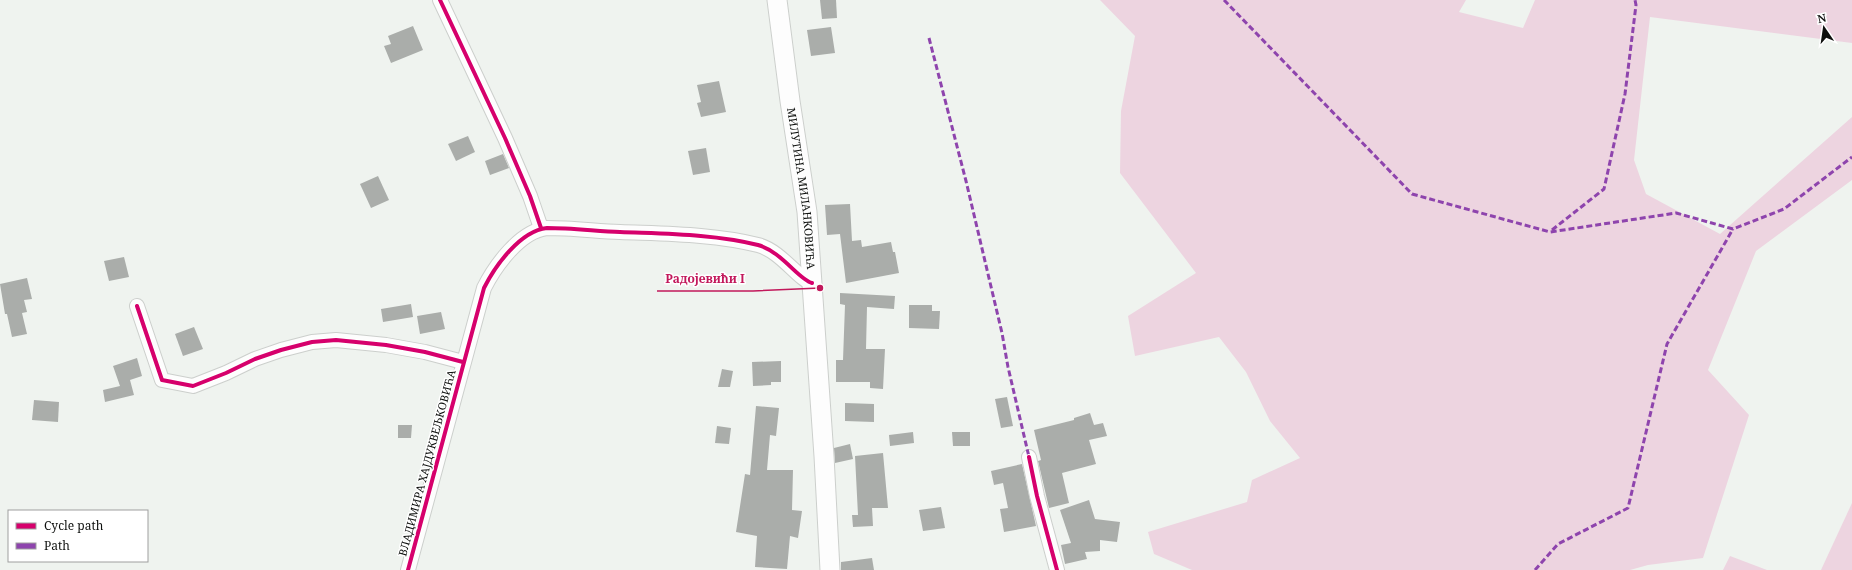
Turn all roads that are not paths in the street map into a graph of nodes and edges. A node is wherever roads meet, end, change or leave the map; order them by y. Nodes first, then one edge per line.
1 (440, 0) edge
2 (777, 0) edge
3 (540, 228) junction
4 (812, 283) junction
5 (137, 306) dead end
6 (463, 362) junction
7 (1029, 457) dead end
8 (408, 570) edge
9 (830, 570) edge
10 (1057, 570) edge

1 - 3 street
2 - 4 main road, МИЛУТИНА МИЛАНКОВИЋА
3 - 4 street
3 - 6 street, ВЛАДИМИРА ХАЈДУКВЕЉКОВИЋА
4 - 9 main road, МИЛУТИНА МИЛАНКОВИЋА
5 - 6 street
6 - 8 street, ВЛАДИМИРА ХАЈДУКВЕЉКОВИЋА
7 - 10 street

